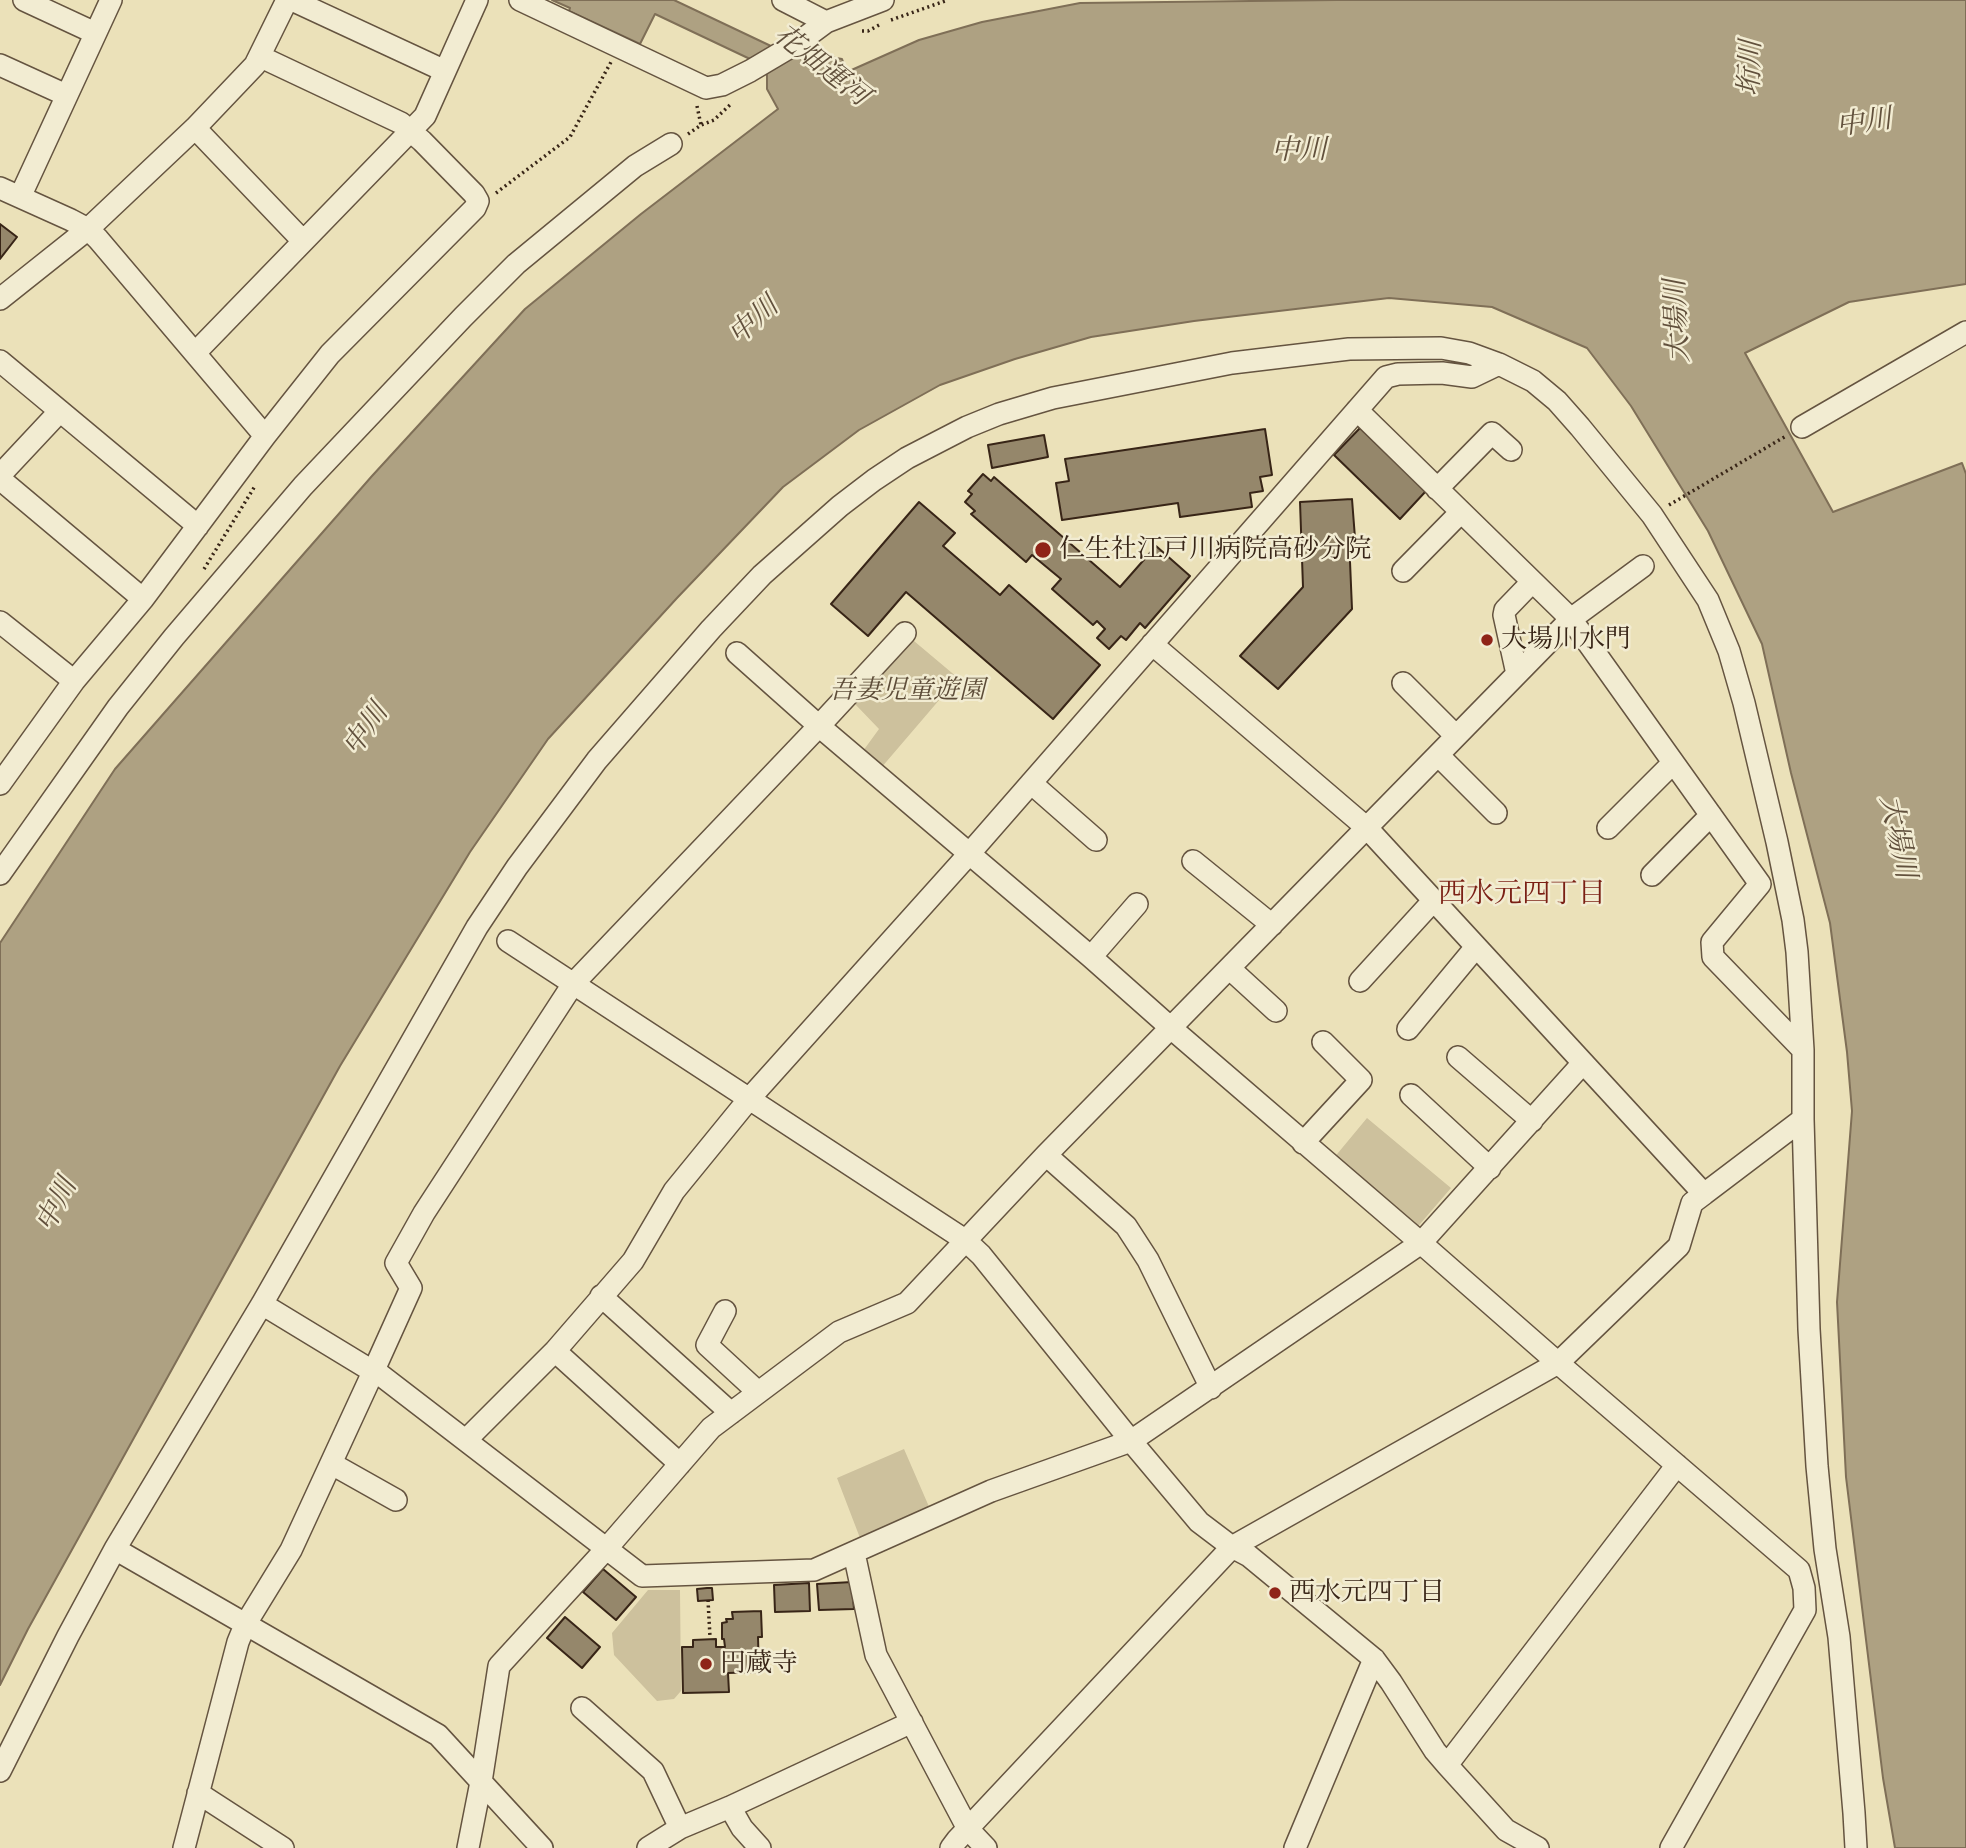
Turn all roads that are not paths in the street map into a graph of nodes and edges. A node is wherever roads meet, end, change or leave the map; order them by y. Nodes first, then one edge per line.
1 (24, 0) edge
2 (111, 0) edge
3 (289, 0) edge
4 (477, 0) edge
5 (520, 0) edge
6 (783, 0) edge
7 (883, 0) edge
8 (826, 22) junction
9 (95, 33) junction
10 (261, 57) junction
11 (0, 65) edge
12 (445, 71) junction
13 (66, 95) junction
14 (195, 128) junction
15 (411, 130) junction
16 (671, 144) road end
17 (0, 188) edge
18 (20, 197) junction
19 (88, 229) junction
20 (303, 241) junction
21 (0, 299) edge
22 (1966, 332) edge
23 (195, 353) junction
24 (0, 361) edge
25 (1499, 364) junction
26 (1357, 410) junction
27 (60, 411) junction
28 (1802, 427) road end
29 (264, 436) junction
30 (1511, 450) dead end
31 (0, 477) edge
32 (1437, 489) junction
33 (1461, 512) junction
34 (198, 526) junction
35 (1643, 566) dead end
36 (1404, 571) dead end
37 (1532, 582) junction
38 (143, 598) junction
39 (1571, 619) junction
40 (0, 622) edge
41 (905, 634) dead end
42 (1152, 644) junction
43 (737, 653) dead end
44 (1517, 674) junction
45 (74, 681) junction
46 (1403, 683) dead end
47 (819, 726) junction
48 (1456, 736) junction
49 (1438, 755) junction
50 (1673, 763) junction
51 (1031, 783) junction
52 (0, 784) edge
53 (1496, 813) dead end
54 (1711, 815) junction
55 (1367, 828) junction
56 (1608, 828) dead end
57 (1096, 839) dead end
58 (969, 854) junction
59 (1193, 861) dead end
60 (0, 874) edge
61 (1652, 875) dead end
62 (1433, 901) junction
63 (1137, 904) dead end
64 (1272, 925) junction
65 (508, 941) dead end
66 (1476, 947) junction
67 (1091, 957) junction
68 (1229, 968) junction
69 (1360, 981) dead end
70 (573, 984) junction
71 (1276, 1011) dead end
72 (1171, 1028) junction
73 (1408, 1028) dead end
74 (1323, 1042) dead end
75 (1803, 1050) junction
76 (1458, 1057) dead end
77 (1583, 1063) junction
78 (1412, 1095) dead end
79 (749, 1098) junction
80 (1803, 1119) junction
81 (1532, 1121) junction
82 (1303, 1143) junction
83 (1046, 1155) junction
84 (1490, 1168) junction
85 (1704, 1194) junction
86 (965, 1240) junction
87 (1421, 1243) junction
88 (601, 1296) junction
89 (262, 1304) junction
90 (724, 1311) dead end
91 (555, 1352) junction
92 (1558, 1363) junction
93 (374, 1370) junction
94 (1211, 1388) junction
95 (758, 1392) junction
96 (731, 1413) junction
97 (466, 1440) junction
98 (1131, 1441) junction
99 (332, 1464) junction
100 (680, 1464) junction
101 (1677, 1465) junction
102 (396, 1500) dead end
103 (1232, 1547) junction
104 (607, 1548) junction
105 (115, 1549) junction
106 (854, 1553) junction
107 (246, 1625) junction
108 (1374, 1659) junction
109 (582, 1708) dead end
110 (912, 1722) junction
111 (1447, 1765) junction
112 (0, 1771) edge
113 (481, 1783) junction
114 (198, 1793) junction
115 (730, 1807) junction
116 (680, 1828) junction
117 (968, 1829) junction
118 (184, 1848) edge
119 (283, 1848) edge
120 (468, 1848) edge
121 (542, 1848) edge
122 (648, 1848) edge
123 (760, 1848) edge
124 (951, 1848) edge
125 (986, 1848) edge
126 (1295, 1848) edge
127 (1538, 1848) edge
128 (1671, 1848) edge
129 (1856, 1848) edge

1 - 9 street
2 - 9 street
3 - 10 street
3 - 12 street
4 - 12 street
5 - 8 street
6 - 8 street
7 - 8 street
9 - 13 street
10 - 14 street
10 - 15 street
11 - 13 street
12 - 15 street
13 - 18 street
14 - 19 street
14 - 20 street
15 - 20 street
15 - 29 street
16 - 60 street
17 - 18 street
18 - 19 street
19 - 21 street
19 - 23 street
20 - 23 street
22 - 28 street
23 - 29 street
24 - 27 street
25 - 26 street
25 - 75 street
25 - 89 street
26 - 32 street
26 - 42 street
27 - 31 street
27 - 34 street
29 - 34 street
30 - 32 street
31 - 38 street
32 - 33 street
33 - 36 street
33 - 37 street
34 - 38 street
35 - 39 street
37 - 39 street
37 - 44 street
38 - 45 street
39 - 44 street
39 - 50 street
40 - 45 street
41 - 47 street
42 - 51 street
42 - 55 street
43 - 47 street
44 - 48 street
45 - 52 street
46 - 48 street
47 - 58 street
47 - 70 street
48 - 49 street
49 - 53 street
49 - 55 street
50 - 54 street
50 - 56 street
51 - 57 street
51 - 58 street
54 - 61 street
54 - 75 street
55 - 62 street
55 - 64 street
58 - 67 street
58 - 79 street
59 - 64 street
62 - 66 street
62 - 69 street
63 - 67 street
64 - 68 street
65 - 70 street
66 - 73 street
66 - 77 street
67 - 72 street
68 - 71 street
68 - 72 street
70 - 79 street
70 - 93 street
72 - 82 street
72 - 83 street
74 - 82 street
75 - 80 street
76 - 81 street
77 - 81 street
77 - 85 street
78 - 84 street
79 - 86 street
79 - 88 street
80 - 85 street
80 - 129 street
81 - 84 street
82 - 87 street
83 - 86 street
83 - 94 street
84 - 87 street
85 - 92 street
86 - 95 street
86 - 98 street
87 - 92 street
87 - 94 street
88 - 91 street
88 - 96 street
89 - 93 street
89 - 105 street
90 - 95 street
91 - 97 street
91 - 100 street
92 - 101 street
92 - 103 street
93 - 97 street
93 - 99 street
94 - 98 street
95 - 96 street
96 - 100 street
97 - 104 street
98 - 103 street
98 - 106 street
99 - 102 street
99 - 107 street
100 - 104 street
101 - 111 street
101 - 128 street
103 - 108 street
103 - 117 street
104 - 106 street
104 - 113 street
105 - 107 street
105 - 112 street
106 - 110 street
107 - 113 street
107 - 114 street
108 - 111 street
108 - 126 street
109 - 116 street
110 - 115 street
110 - 117 street
111 - 127 street
113 - 120 street
113 - 121 street
114 - 118 street
114 - 119 street
115 - 116 street
115 - 123 street
116 - 122 street
117 - 124 street
117 - 125 street

